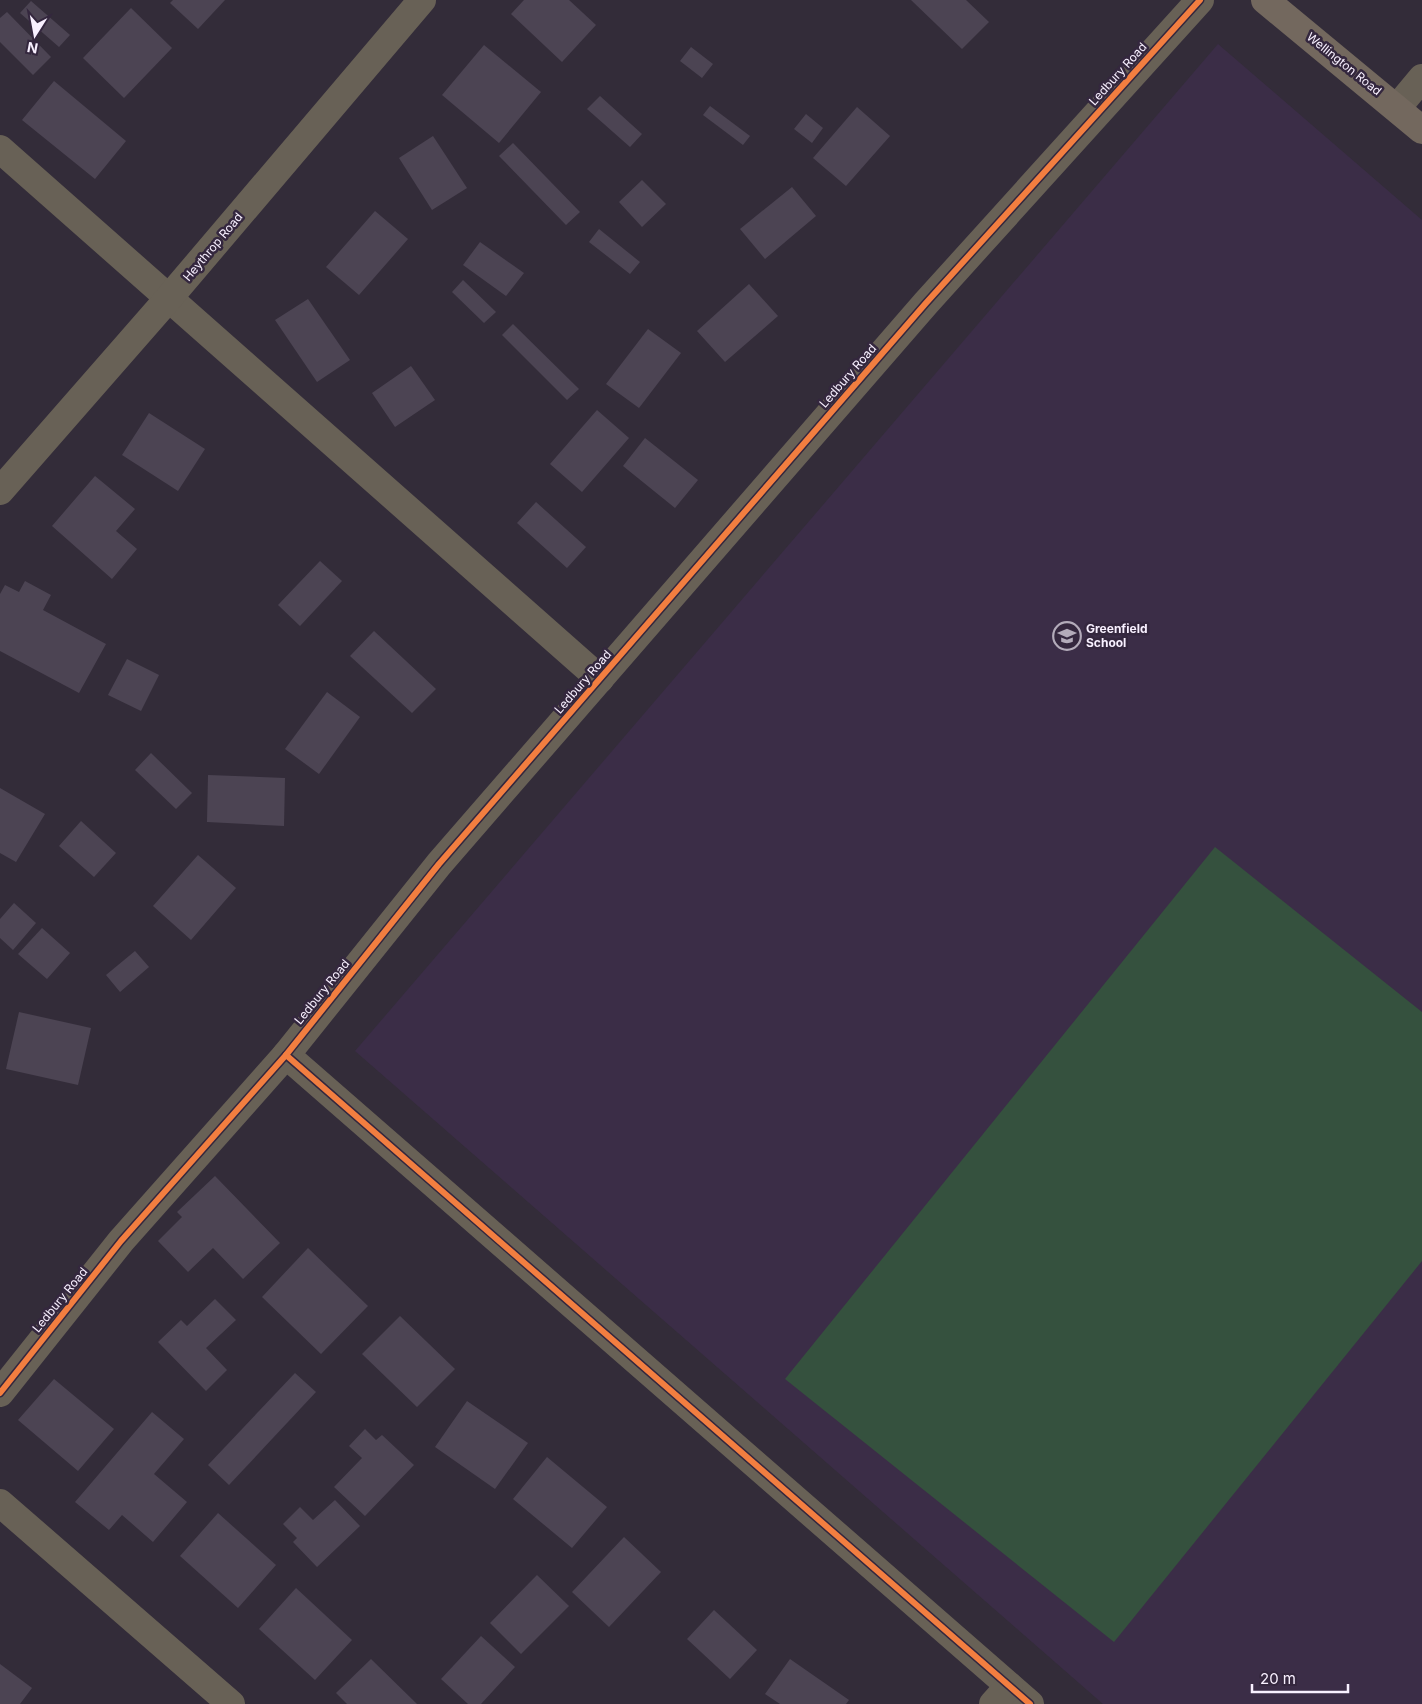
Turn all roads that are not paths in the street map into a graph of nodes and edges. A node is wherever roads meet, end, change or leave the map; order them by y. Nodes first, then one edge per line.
1 (422, 0) edge
2 (1200, 0) edge
3 (1265, 0) edge
4 (1422, 78) edge
5 (1397, 108) junction
6 (1422, 130) edge
7 (0, 149) edge
8 (168, 299) junction
9 (0, 492) edge
10 (600, 679) junction
11 (286, 1055) junction
12 (0, 1393) edge
13 (0, 1503) edge
14 (1001, 1695) edge
15 (232, 1704) edge
16 (1030, 1704) edge

1 - 8 street, Heythrop Road
2 - 10 street, Ledbury Road
3 - 5 main road, Wellington Road
4 - 5 street
5 - 6 main road, Wellington Road
7 - 8 street
8 - 9 street, Heythrop Road
8 - 10 street
10 - 11 street, Ledbury Road
11 - 12 street, Ledbury Road
11 - 14 street
13 - 15 street
14 - 16 street

